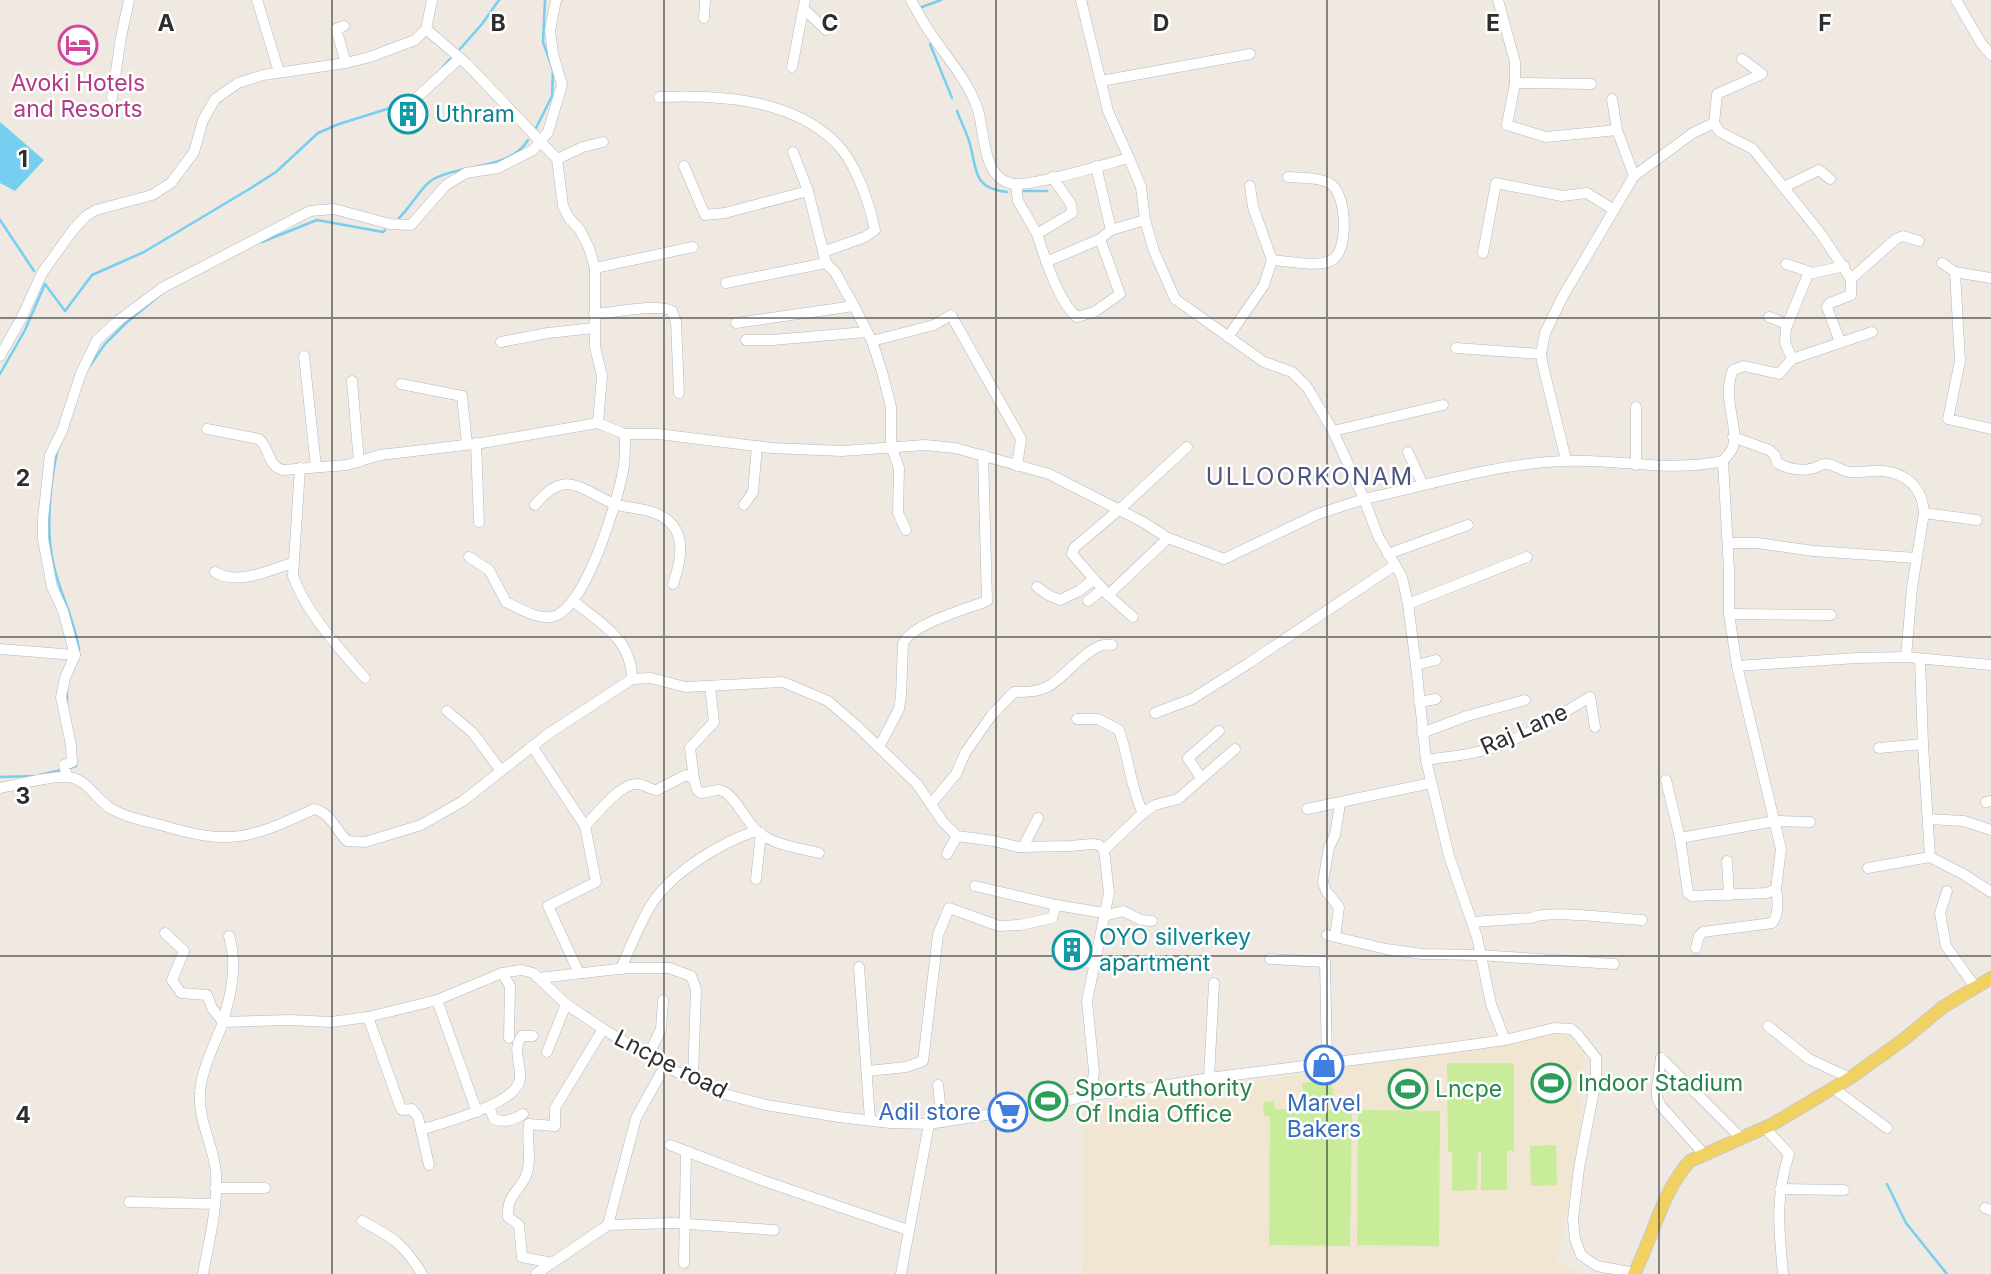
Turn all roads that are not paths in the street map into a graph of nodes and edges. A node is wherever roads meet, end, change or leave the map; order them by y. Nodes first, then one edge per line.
1 (129, 0) edge
2 (257, 0) edge
3 (432, 0) edge
4 (556, 0) edge
5 (705, 0) edge
6 (911, 0) edge
7 (1081, 0) edge
8 (1498, 0) edge
9 (1956, 0) edge
10 (804, 5) edge
11 (704, 18) dead end
12 (344, 26) dead end
13 (426, 29) junction
14 (826, 30) dead end
15 (1250, 54) dead end
16 (1991, 55) edge
17 (460, 58) junction
18 (1742, 59) dead end
19 (346, 63) junction
20 (792, 67) dead end
21 (278, 72) junction
22 (1101, 81) junction
23 (1515, 83) junction
24 (1591, 84) dead end
25 (659, 97) dead end
26 (112, 98) dead end
27 (1612, 99) dead end
28 (412, 102) dead end
29 (1714, 123) junction
30 (1617, 130) junction
31 (539, 141) junction
32 (603, 142) dead end
33 (793, 152) dead end
34 (1129, 158) junction
35 (557, 159) junction
36 (684, 166) dead end
37 (1096, 166) junction
38 (1634, 176) junction
39 (1052, 177) junction
40 (1288, 177) dead end
41 (1830, 180) dead end
42 (1016, 184) junction
43 (1250, 186) dead end
44 (1784, 187) junction
45 (808, 191) junction
46 (1615, 210) junction
47 (1145, 220) junction
48 (1111, 230) junction
49 (1037, 234) junction
50 (1100, 239) junction
51 (1919, 241) dead end
52 (693, 247) dead end
53 (1483, 253) dead end
54 (825, 258) junction
55 (1272, 260) junction
56 (1046, 262) junction
57 (1942, 263) dead end
58 (1786, 264) dead end
59 (1844, 266) junction
60 (595, 268) junction
61 (1809, 272) junction
62 (1955, 272) junction
63 (1991, 278) edge
64 (1851, 279) junction
65 (726, 283) dead end
66 (855, 306) junction
67 (594, 314) junction
68 (1769, 317) dead end
69 (736, 323) dead end
70 (1787, 324) junction
71 (594, 328) junction
72 (1872, 332) dead end
73 (869, 337) junction
74 (1228, 337) junction
75 (746, 340) dead end
76 (501, 342) dead end
77 (1840, 342) junction
78 (1455, 348) dead end
79 (1541, 354) junction
80 (0, 356) edge
81 (304, 356) dead end
82 (1792, 359) junction
83 (352, 381) dead end
84 (401, 384) dead end
85 (679, 393) dead end
86 (1443, 405) dead end
87 (1636, 407) dead end
88 (598, 423) junction
89 (207, 429) dead end
90 (1991, 429) edge
91 (1333, 431) junction
92 (625, 434) junction
93 (1733, 437) junction
94 (472, 444) junction
95 (757, 446) junction
96 (891, 446) junction
97 (1187, 447) dead end
98 (1408, 452) dead end
99 (983, 455) junction
100 (1566, 460) junction
101 (1723, 461) junction
102 (359, 462) junction
103 (1636, 465) junction
104 (1017, 466) junction
105 (316, 467) junction
106 (300, 468) junction
107 (1423, 485) junction
108 (1364, 499) junction
109 (615, 504) junction
110 (535, 505) dead end
111 (744, 505) dead end
112 (1120, 509) junction
113 (1924, 513) junction
114 (1977, 520) dead end
115 (479, 522) dead end
116 (1468, 525) dead end
117 (906, 530) dead end
118 (1168, 538) junction
119 (1728, 543) junction
120 (1388, 554) junction
121 (470, 557) dead end
122 (1527, 558) dead end
123 (1916, 558) junction
124 (292, 564) junction
125 (1395, 565) junction
126 (215, 572) dead end
127 (1094, 579) junction
128 (673, 584) dead end
129 (1037, 587) dead end
130 (1106, 592) junction
131 (573, 601) junction
132 (1088, 601) dead end
133 (1408, 604) junction
134 (1729, 614) junction
135 (1831, 615) dead end
136 (1133, 617) dead end
137 (1112, 645) dead end
138 (0, 649) edge
139 (75, 654) junction
140 (1906, 657) junction
141 (1920, 659) junction
142 (1436, 660) dead end
143 (1416, 665) junction
144 (1991, 665) edge
145 (1737, 666) junction
146 (365, 678) dead end
147 (632, 679) junction
148 (710, 686) junction
149 (1436, 699) dead end
150 (1525, 700) dead end
151 (1419, 702) junction
152 (447, 712) dead end
153 (1155, 713) dead end
154 (1077, 719) dead end
155 (1595, 727) dead end
156 (1219, 731) dead end
157 (1422, 733) junction
158 (1923, 744) junction
159 (532, 746) junction
160 (879, 747) junction
161 (1879, 748) dead end
162 (1235, 749) dead end
163 (1426, 760) junction
164 (501, 771) junction
165 (63, 773) junction
166 (1201, 778) junction
167 (694, 779) junction
168 (1666, 780) dead end
169 (1432, 783) junction
170 (0, 788) edge
171 (931, 804) junction
172 (1340, 804) junction
173 (1307, 809) dead end
174 (1143, 813) junction
175 (1038, 818) dead end
176 (1928, 819) junction
177 (1775, 821) junction
178 (1810, 821) dead end
179 (585, 826) junction
180 (1991, 830) edge
181 (758, 832) junction
182 (957, 836) junction
183 (1680, 838) junction
184 (1023, 847) junction
185 (1104, 850) junction
186 (819, 853) dead end
187 (947, 854) dead end
188 (1930, 857) junction
189 (1727, 861) dead end
190 (1868, 868) dead end
191 (756, 879) dead end
192 (975, 886) dead end
193 (1776, 889) junction
194 (1947, 891) dead end
195 (1991, 892) edge
196 (1729, 895) junction
197 (1056, 905) junction
198 (1104, 915) junction
199 (1642, 920) dead end
200 (1152, 921) dead end
201 (1472, 922) junction
202 (165, 933) dead end
203 (229, 936) dead end
204 (1696, 948) dead end
205 (1479, 955) junction
206 (1270, 959) dead end
207 (1094, 962) junction
208 (1063, 964) dead end
209 (1615, 964) dead end
210 (859, 967) dead end
211 (621, 969) junction
212 (579, 972) junction
213 (502, 973) junction
214 (539, 978) junction
215 (1214, 983) dead end
216 (1985, 984) edge
217 (437, 1000) junction
218 (663, 1000) dead end
219 (566, 1004) junction
220 (368, 1017) junction
221 (223, 1022) junction
222 (1768, 1026) dead end
223 (603, 1029) junction
224 (533, 1036) dead end
225 (509, 1038) dead end
226 (1505, 1040) junction
227 (547, 1052) dead end
228 (648, 1055) junction
229 (1326, 1062) junction
230 (665, 1066) junction
231 (867, 1071) junction
232 (1209, 1078) junction
233 (1850, 1078) junction
234 (693, 1079) junction
235 (938, 1085) dead end
236 (1833, 1088) junction
237 (1091, 1096) junction
238 (489, 1107) junction
239 (477, 1112) junction
240 (523, 1114) dead end
241 (870, 1120) junction
242 (942, 1122) junction
243 (929, 1124) junction
244 (1765, 1128) junction
245 (1886, 1128) dead end
246 (421, 1130) junction
247 (1741, 1138) junction
248 (670, 1145) dead end
249 (685, 1151) junction
250 (1703, 1153) junction
251 (429, 1165) dead end
252 (215, 1188) junction
253 (265, 1188) dead end
254 (1780, 1189) junction
255 (1844, 1190) dead end
256 (129, 1202) dead end
257 (215, 1204) junction
258 (362, 1221) dead end
259 (686, 1224) junction
260 (608, 1225) junction
261 (774, 1230) dead end
262 (908, 1230) junction
263 (552, 1263) junction
264 (684, 1263) dead end
265 (1635, 1273) edge
266 (203, 1274) edge
267 (422, 1274) edge
268 (536, 1274) edge
269 (901, 1274) edge
270 (1783, 1274) edge

1 - 26 street
2 - 21 street
3 - 13 street
4 - 31 street
5 - 11 street
6 - 42 street
7 - 22 street
8 - 23 street
9 - 16 street
10 - 14 street
10 - 20 street
12 - 19 street
13 - 17 street
13 - 19 street
15 - 22 street
17 - 28 street
17 - 31 street
18 - 29 street
19 - 21 street
21 - 80 street
22 - 34 street
23 - 24 street
23 - 30 street
25 - 54 street
27 - 30 street
29 - 38 street
29 - 44 street
30 - 38 street
31 - 35 street
31 - 139 street
32 - 35 street
33 - 45 street
34 - 37 street
34 - 47 street
35 - 60 street
36 - 45 street
37 - 39 street
37 - 48 street
38 - 46 street
39 - 42 street
39 - 49 street
40 - 55 street
41 - 44 street
42 - 49 street
43 - 55 street
44 - 59 street
45 - 54 street
46 - 53 street
46 - 79 street
47 - 48 street
47 - 74 street
48 - 50 street
49 - 56 street
50 - 56 street
50 - 56 street
51 - 64 street
52 - 60 street
54 - 65 street
54 - 66 street
55 - 74 street
57 - 62 street
58 - 61 street
59 - 61 street
59 - 64 street
60 - 67 street
61 - 70 street
62 - 63 street
62 - 90 street
64 - 77 street
66 - 69 street
66 - 73 street
67 - 71 street
67 - 85 street
68 - 70 street
70 - 82 street
71 - 76 street
71 - 88 street
72 - 77 street
73 - 75 street
73 - 96 street
73 - 104 street
74 - 91 street
77 - 82 street
78 - 79 street
79 - 100 street
81 - 105 street
82 - 93 street
83 - 102 street
84 - 94 street
86 - 91 street
87 - 103 street
88 - 92 street
88 - 94 street
89 - 106 street
91 - 108 street
92 - 95 street
92 - 109 street
93 - 101 street
93 - 113 street
94 - 102 street
94 - 115 street
95 - 96 street
95 - 111 street
96 - 99 street
96 - 117 street
97 - 112 street
98 - 107 street
99 - 104 street
99 - 160 street
100 - 103 street
100 - 107 street
101 - 103 street
101 - 119 street
102 - 105 street
104 - 112 street
105 - 106 street
106 - 124 street
107 - 108 street
108 - 118 street
108 - 120 street
109 - 110 street
109 - 128 street
109 - 131 street
112 - 118 street
112 - 127 street
113 - 114 street
113 - 123 street
116 - 120 street
118 - 130 street
119 - 123 street
119 - 134 street
120 - 125 street
121 - 131 street
122 - 133 street
123 - 140 street
124 - 126 street
124 - 146 street
125 - 133 street
125 - 153 street
127 - 129 street
127 - 130 street
130 - 132 street
130 - 136 street
131 - 147 street
133 - 143 street
134 - 135 street
134 - 145 street
137 - 171 street
138 - 139 street
139 - 165 street
140 - 141 street
140 - 145 street
141 - 144 street
141 - 158 street
142 - 143 street
143 - 151 street
145 - 177 street
147 - 148 street
147 - 159 street
148 - 160 street
148 - 167 street
149 - 151 street
150 - 157 street
151 - 157 street
152 - 164 street
154 - 174 street
155 - 163 street, Raj Lane
156 - 166 street
157 - 163 street
158 - 161 street
158 - 176 street
159 - 164 street
159 - 179 street
160 - 171 street
162 - 166 street
163 - 169 street
164 - 165 street
165 - 170 street
166 - 174 street
167 - 179 street
167 - 181 street
168 - 183 street
169 - 172 street
169 - 201 street
171 - 182 street
172 - 173 street
172 - 205 street
174 - 185 street
175 - 184 street
176 - 180 street
176 - 188 street
177 - 178 street
177 - 183 street
177 - 193 street
179 - 212 street
181 - 186 street
181 - 191 street
181 - 211 street
182 - 184 street
182 - 187 street
183 - 196 street
184 - 185 street
185 - 198 street
188 - 190 street
188 - 195 street
189 - 196 street
192 - 197 street
193 - 196 street
193 - 204 street
194 - 216 street
197 - 198 street
197 - 231 street
198 - 200 street
198 - 207 street
199 - 201 street
201 - 205 street
202 - 221 street
203 - 221 street
205 - 209 street
205 - 226 street
206 - 229 street
207 - 208 street
207 - 237 street
210 - 231 street
211 - 212 street
211 - 234 street
212 - 214 street
213 - 214 street
213 - 217 street
213 - 225 street
214 - 219 street, Lncpe road
215 - 232 street
216 - 233 main road
217 - 220 street
217 - 239 street
218 - 228 street
219 - 223 street, Lncpe road
219 - 227 street
220 - 221 street
220 - 246 street
221 - 252 street
222 - 233 street
223 - 228 street, Lncpe road
223 - 263 street
224 - 238 street
226 - 229 street, Lncpe road
226 - 265 street, Lncpe road
228 - 230 street, Lncpe road
229 - 232 street, Lncpe road
230 - 234 street, Lncpe road
230 - 260 street
231 - 241 street
232 - 237 street, Lncpe road
233 - 236 main road
234 - 241 street, Lncpe road
235 - 242 street
236 - 244 main road
236 - 245 street
237 - 242 street, Lncpe road
238 - 239 street
238 - 240 street
239 - 246 street
241 - 243 street, Lncpe road
242 - 243 street, Lncpe road
243 - 262 street
244 - 247 main road
244 - 254 street
246 - 251 street
247 - 250 main road
247 - 250 street
248 - 249 street
249 - 259 street
249 - 262 street
250 - 265 main road
252 - 253 street
252 - 257 street
254 - 255 street
254 - 270 street
256 - 257 street
257 - 266 street
258 - 267 street
259 - 260 street
259 - 261 street
259 - 264 street
260 - 263 street
262 - 269 street
263 - 268 street

